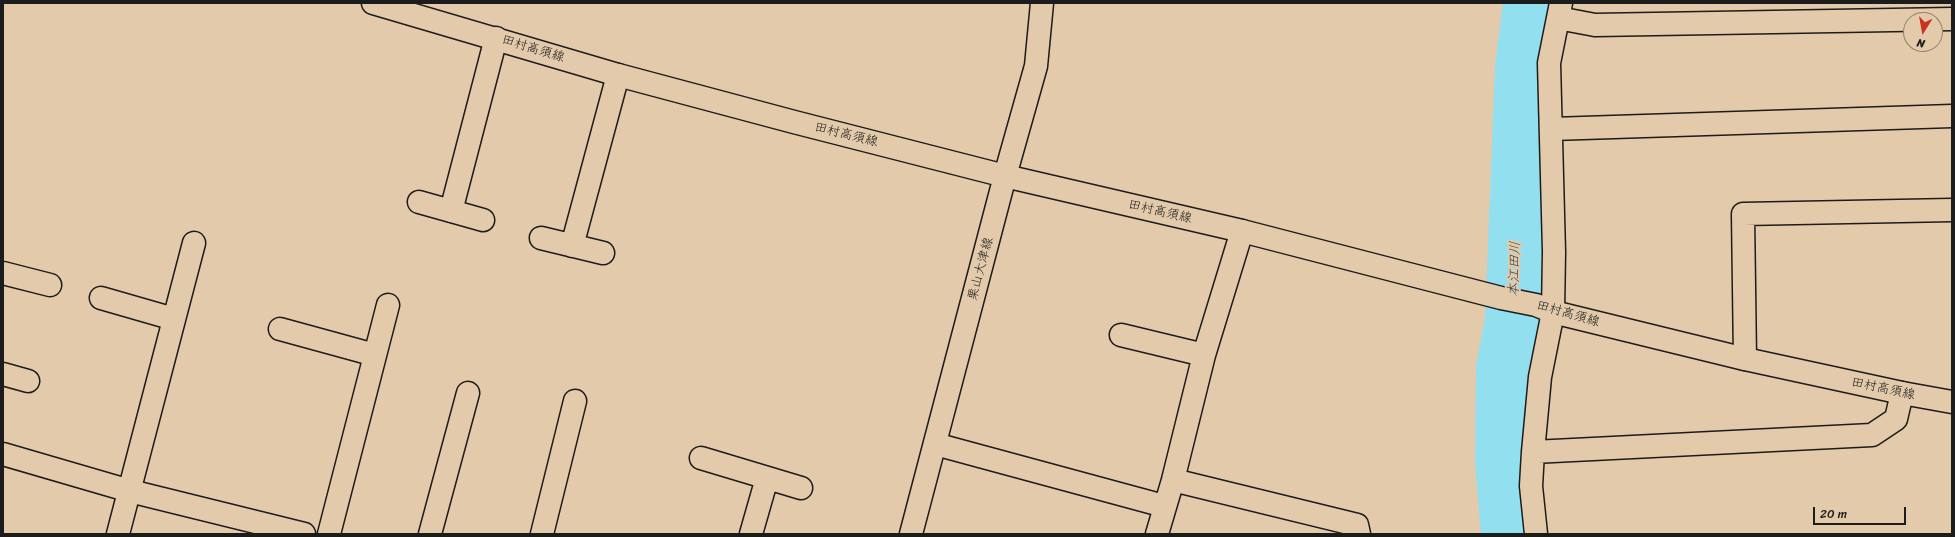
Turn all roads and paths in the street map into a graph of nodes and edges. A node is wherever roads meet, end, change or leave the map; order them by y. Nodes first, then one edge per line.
1 (373, 3) edge
2 (1042, 3) edge
3 (1559, 11) edge
4 (1952, 19) edge
5 (496, 38) junction
6 (618, 75) junction
7 (1952, 116) edge
8 (1552, 130) junction
9 (1005, 176) junction
10 (419, 202) dead end
11 (1952, 210) edge
12 (451, 211) junction
13 (483, 220) dead end
14 (1242, 231) junction
15 (541, 238) dead end
16 (194, 242) dead end
17 (572, 246) junction
18 (604, 253) dead end
19 (3, 273) edge
20 (50, 285) dead end
21 (101, 298) dead end
22 (388, 305) dead end
23 (1545, 308) junction
24 (174, 319) junction
25 (280, 329) dead end
26 (1121, 335) dead end
27 (375, 355) junction
28 (1204, 355) junction
29 (1745, 360) junction
30 (3, 374) edge
31 (28, 381) dead end
32 (468, 393) dead end
33 (1902, 393) junction
34 (575, 401) dead end
35 (1952, 402) edge
36 (935, 444) junction
37 (1533, 452) junction
38 (3, 454) edge
39 (701, 458) dead end
40 (766, 478) junction
41 (1173, 480) junction
42 (801, 488) dead end
43 (130, 491) junction
44 (1164, 506) junction
45 (118, 534) edge
46 (304, 534) edge
47 (330, 534) edge
48 (430, 534) edge
49 (542, 534) edge
50 (751, 534) edge
51 (911, 534) edge
52 (1157, 534) edge
53 (1359, 534) edge
54 (1536, 534) edge

1 - 5 street, 田村高須線
2 - 9 street, 栗山大津線
3 - 4 street
3 - 8 street
5 - 6 street, 田村高須線
5 - 12 street
6 - 9 street, 田村高須線
6 - 17 street
7 - 8 street
8 - 23 street
9 - 14 street, 田村高須線
9 - 36 street, 栗山大津線
10 - 12 street
11 - 29 street
12 - 13 street
14 - 23 street, 田村高須線
14 - 28 street
15 - 17 street
16 - 24 street
17 - 18 street
19 - 20 street
21 - 24 street
22 - 27 street
23 - 29 street, 田村高須線
23 - 37 street
24 - 43 street
25 - 27 street
26 - 28 street
27 - 47 street
28 - 41 street
29 - 33 street, 田村高須線
30 - 31 street
32 - 48 street
33 - 35 street, 田村高須線
33 - 37 street
34 - 49 street
36 - 44 street
36 - 51 street, 栗山大津線
37 - 54 street
38 - 43 street
39 - 40 street
40 - 42 street
40 - 50 street
41 - 44 street
41 - 53 street
43 - 45 street
43 - 46 street
44 - 52 street

